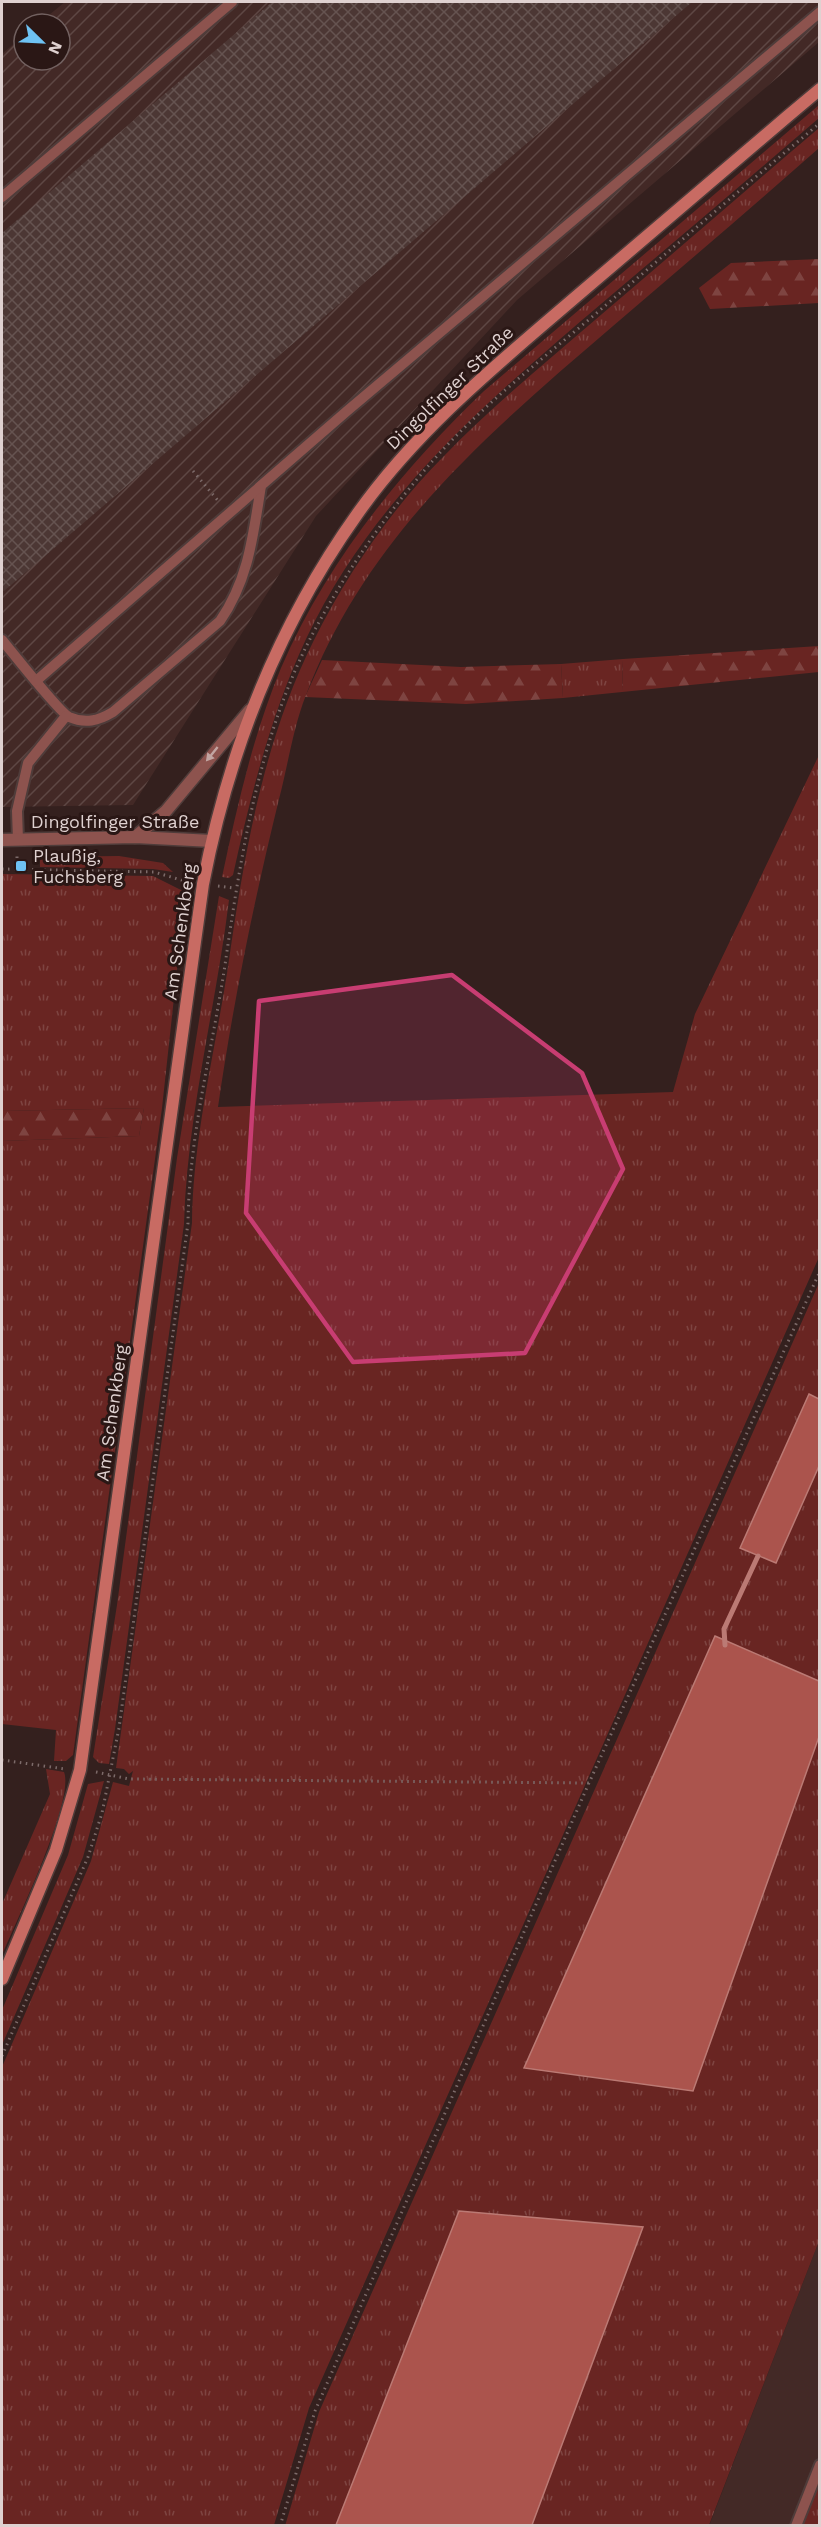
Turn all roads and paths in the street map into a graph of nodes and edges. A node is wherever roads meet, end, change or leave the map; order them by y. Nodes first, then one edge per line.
1 (232, 2) edge
2 (819, 12) edge
3 (819, 89) edge
4 (819, 123) edge
5 (2, 197) edge
6 (193, 471) dead end
7 (261, 486) junction
8 (229, 513) junction
9 (2, 640) edge
10 (36, 681) junction
11 (250, 710) junction
12 (66, 716) junction
13 (135, 837) junction
14 (2, 840) edge
15 (18, 840) junction
16 (212, 841) junction
17 (2, 869) edge
18 (203, 884) junction
19 (234, 888) junction
20 (819, 1271) edge
21 (2, 1760) edge
22 (80, 1770) junction
23 (110, 1774) junction
24 (590, 1783) junction
25 (2, 1979) edge
26 (2, 2056) edge
27 (819, 2464) edge
28 (280, 2526) edge
29 (796, 2526) edge

1 - 5 lane
2 - 7 lane
3 - 11 main road, Dingolfinger Straße
4 - 19 path
6 - 8 path
7 - 8 lane
7 - 12 lane
8 - 10 lane
9 - 10 lane
10 - 12 lane
11 -> 13 street
11 - 16 main road, Dingolfinger Straße
12 - 15 lane
13 - 15 street, Dingolfinger Straße
13 - 16 street, Dingolfinger Straße
14 - 15 street, Dingolfinger Straße
16 - 18 main road, Am Schenkberg
17 - 18 path
18 - 19 path
18 - 22 main road, Am Schenkberg
19 - 23 path
20 - 24 path
21 - 22 path
22 - 23 path
22 - 25 main road, Am Schenkberg
23 - 24 path
23 - 26 path
24 - 28 path
27 - 29 lane

